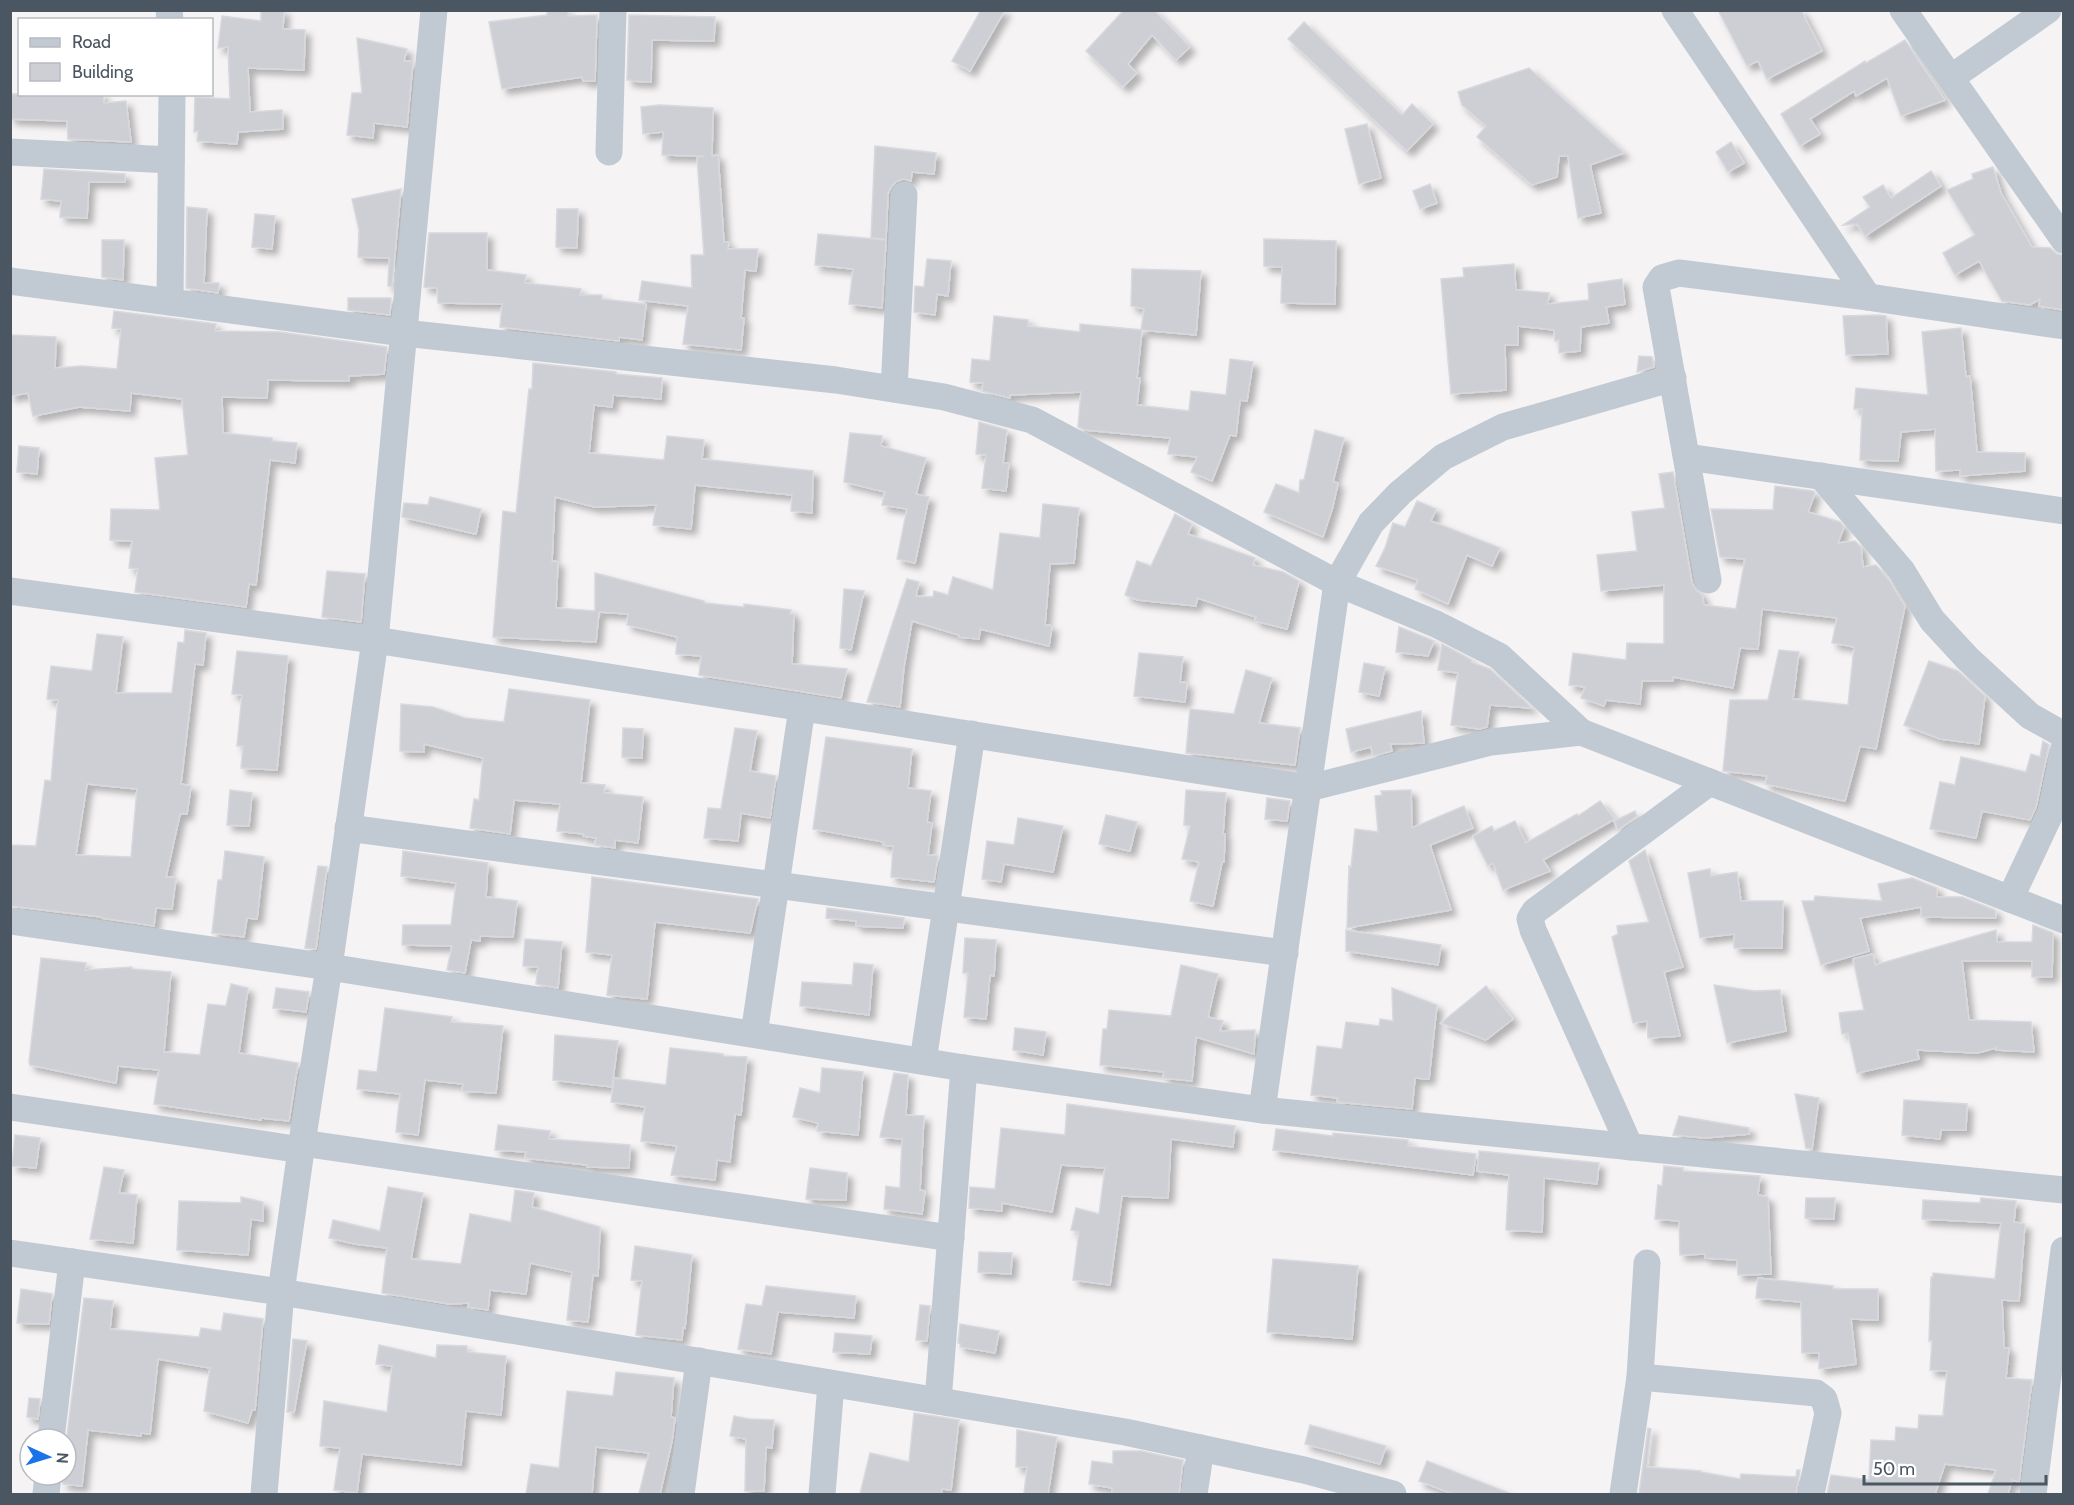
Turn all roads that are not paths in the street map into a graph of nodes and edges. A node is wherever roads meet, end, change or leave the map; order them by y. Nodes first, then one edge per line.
1 (434, 10) edge
2 (613, 10) edge
3 (1675, 10) edge
4 (1903, 10) edge
5 (2048, 10) edge
6 (1952, 77) junction
7 (172, 96) edge
8 (10, 152) edge
9 (609, 152) dead end
10 (171, 160) junction
11 (904, 195) dead end
12 (2064, 240) edge
13 (10, 281) edge
14 (1868, 297) junction
15 (170, 302) junction
16 (2064, 326) edge
17 (404, 333) junction
18 (1672, 378) junction
19 (894, 389) junction
20 (1687, 457) junction
21 (1821, 476) junction
22 (2064, 511) edge
23 (1708, 580) dead end
24 (1337, 583) junction
25 (10, 591) edge
26 (375, 640) junction
27 (802, 708) junction
28 (1581, 732) junction
29 (972, 734) junction
30 (2064, 735) edge
31 (2064, 749) edge
32 (1710, 782) junction
33 (1309, 788) junction
34 (348, 828) junction
35 (776, 885) junction
36 (2010, 899) junction
37 (946, 908) junction
38 (2064, 920) edge
39 (10, 921) edge
40 (1285, 953) junction
41 (329, 967) junction
42 (754, 1034) junction
43 (923, 1061) junction
44 (964, 1068) junction
45 (10, 1107) edge
46 (1262, 1110) junction
47 (302, 1147) junction
48 (1630, 1147) junction
49 (2064, 1190) edge
50 (951, 1239) junction
51 (2064, 1250) edge
52 (10, 1253) edge
53 (72, 1262) junction
54 (1647, 1263) dead end
55 (281, 1292) junction
56 (699, 1361) junction
57 (2055, 1370) edge
58 (1640, 1377) junction
59 (831, 1383) junction
60 (938, 1401) junction
61 (52, 1427) edge
62 (1201, 1448) junction
63 (264, 1494) edge
64 (681, 1494) edge
65 (822, 1494) edge
66 (1194, 1494) edge
67 (1393, 1494) edge
68 (1623, 1494) edge
69 (1811, 1494) edge
70 (2033, 1494) edge

1 - 17 street
2 - 9 street
3 - 14 street
4 - 6 street
5 - 6 street
6 - 12 street
7 - 10 street
8 - 10 street
10 - 15 street
11 - 19 street
13 - 15 street
14 - 16 street
14 - 18 street
15 - 17 street
17 - 19 street
17 - 26 street
18 - 20 street
18 - 24 street
19 - 24 street
20 - 21 street
20 - 23 street
21 - 22 street
21 - 30 street
24 - 28 street
24 - 33 street
25 - 26 street
26 - 27 street
26 - 34 street
27 - 29 street
27 - 35 street
28 - 32 street
28 - 33 street
29 - 33 street
29 - 37 street
31 - 36 street
32 - 36 street
32 - 48 street
33 - 40 street
34 - 35 street
34 - 41 street
35 - 37 street
35 - 42 street
36 - 38 street
37 - 40 street
37 - 43 street
39 - 41 street
40 - 46 street
41 - 42 street
41 - 47 street
42 - 43 street
43 - 44 street
44 - 46 street
44 - 50 street
45 - 47 street
46 - 48 street
47 - 50 street
47 - 55 street
48 - 49 street
50 - 60 street
51 - 57 street
52 - 53 street
53 - 55 street
53 - 61 street
54 - 58 street
55 - 56 street
55 - 63 street
56 - 59 street
56 - 64 street
57 - 70 street
58 - 68 street
58 - 69 street
59 - 60 street
59 - 65 street
60 - 62 street
62 - 66 street
62 - 67 street

